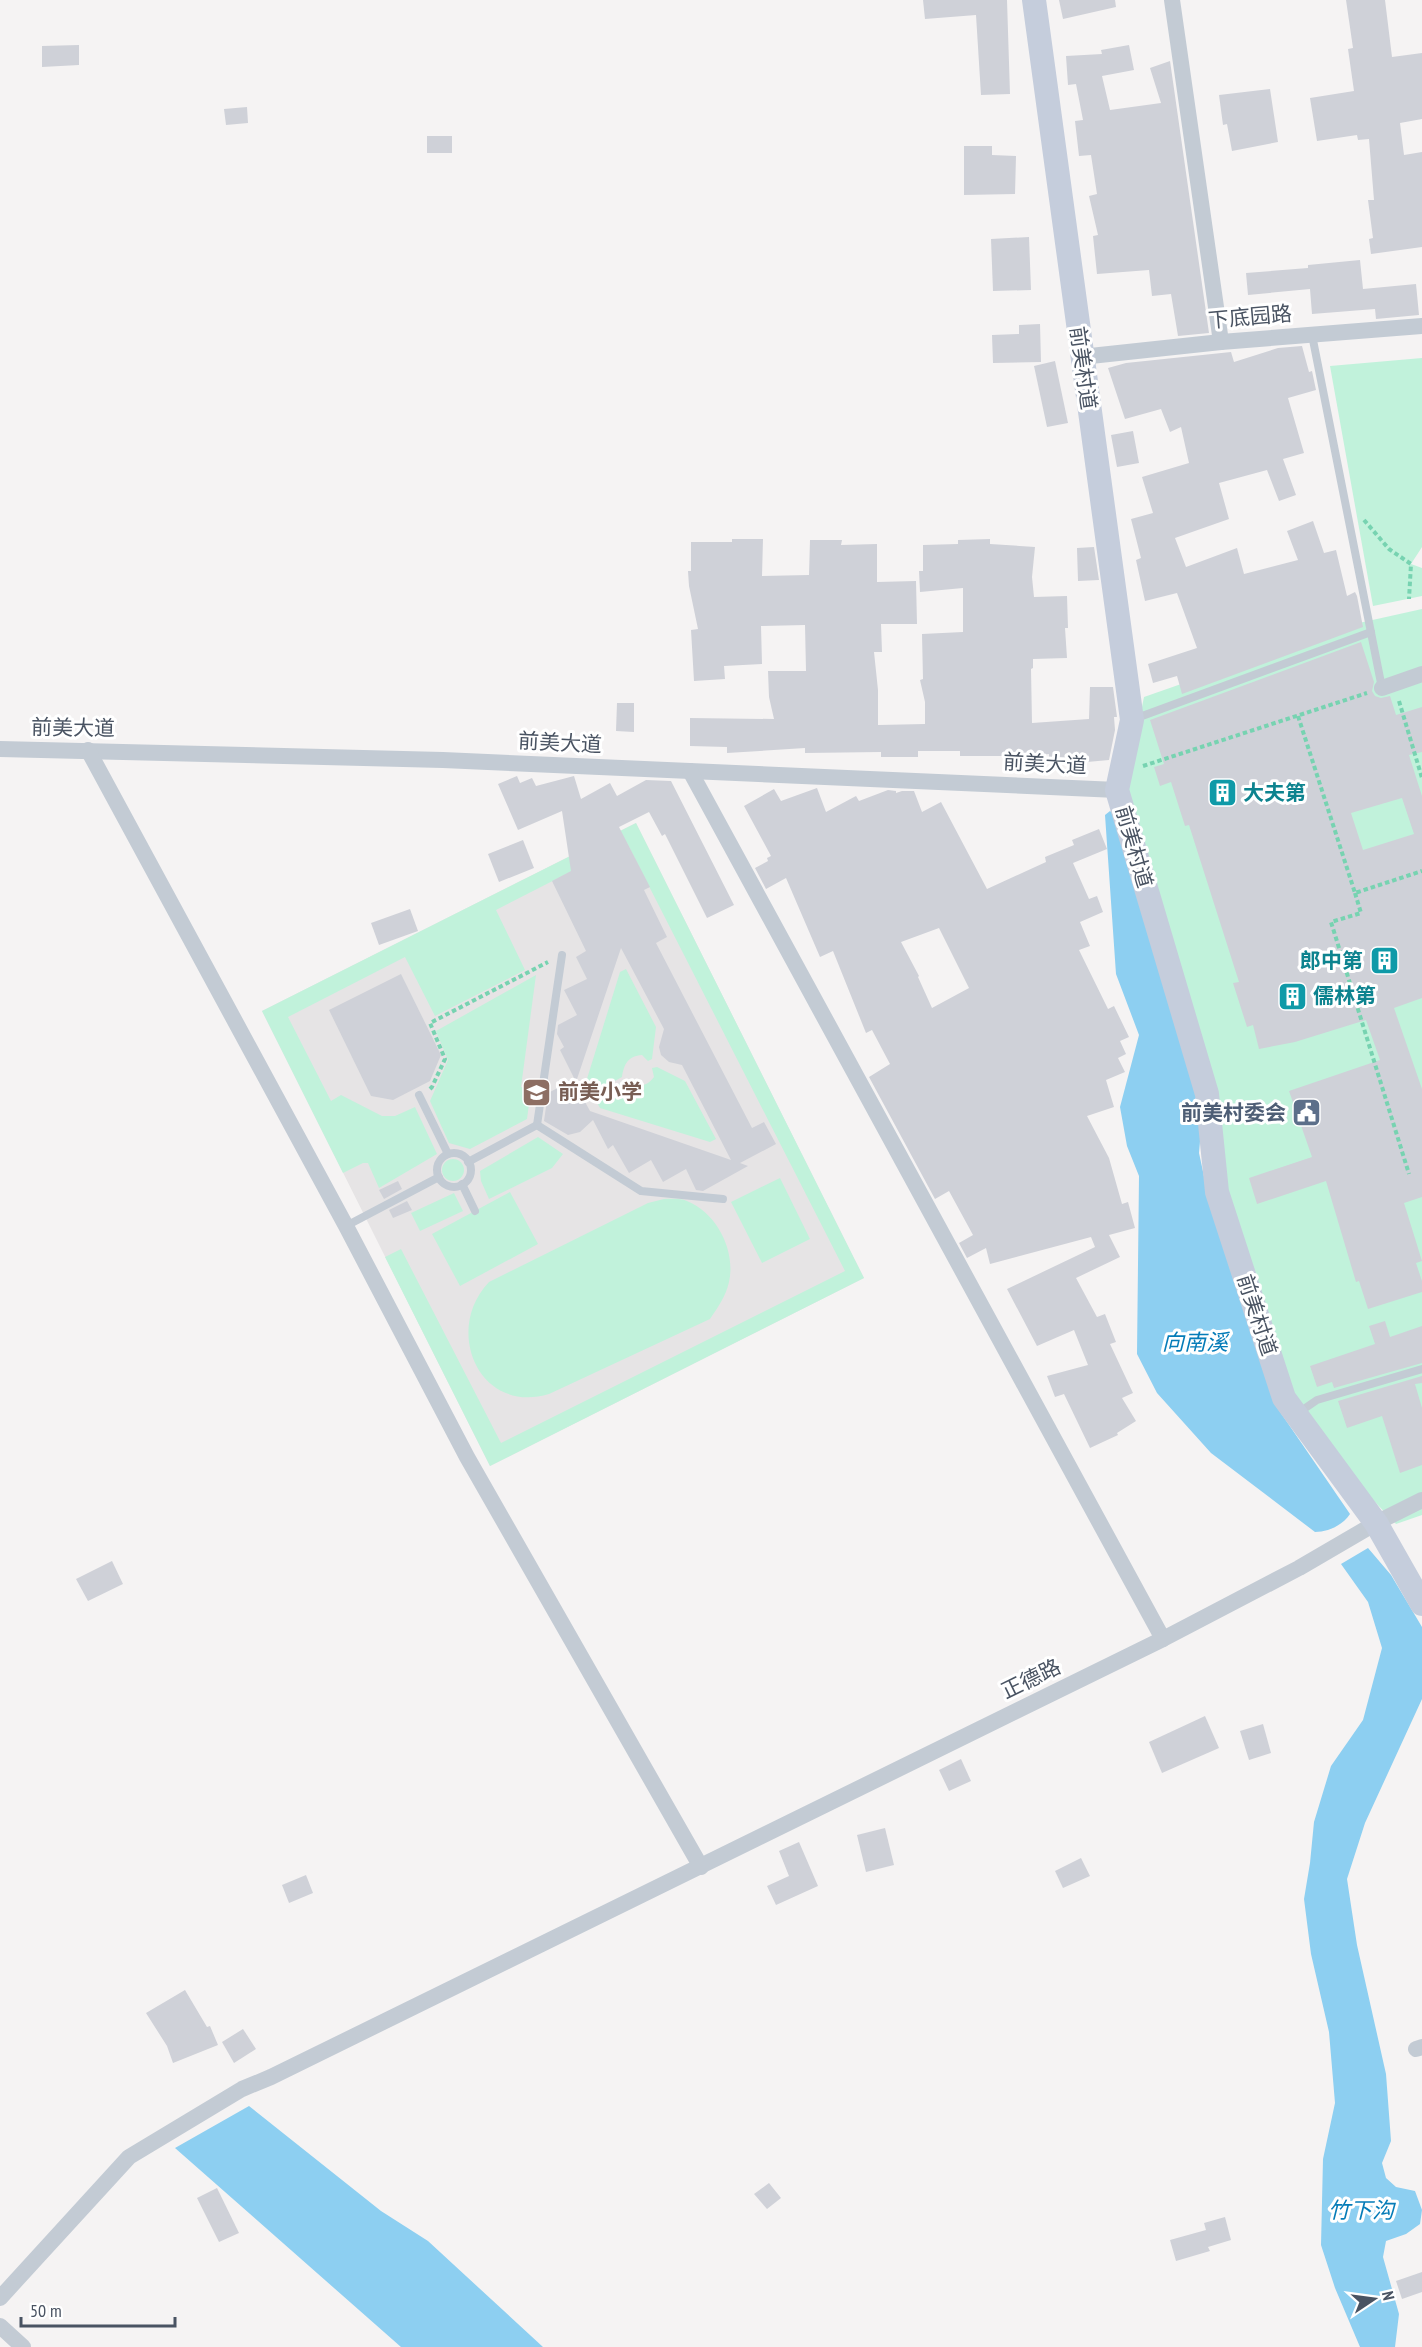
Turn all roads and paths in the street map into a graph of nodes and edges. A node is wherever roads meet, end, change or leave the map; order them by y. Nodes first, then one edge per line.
1 (1034, 0) edge
2 (1172, 0) edge
3 (1422, 326) edge
4 (1312, 335) junction
5 (1221, 342) junction
6 (1082, 357) junction
7 (1362, 513) dead end
8 (1409, 599) dead end
9 (1371, 632) junction
10 (1422, 674) edge
11 (1388, 686) junction
12 (1298, 715) junction
13 (1132, 720) junction
14 (0, 749) edge
15 (88, 750) junction
16 (690, 771) junction
17 (1422, 778) edge
18 (1119, 782) junction
19 (1422, 871) edge
20 (1355, 893) junction
21 (562, 955) joint
22 (418, 1095) joint
23 (537, 1125) junction
24 (448, 1154) junction
25 (468, 1162) junction
26 (1410, 1174) dead end
27 (439, 1177) junction
28 (462, 1184) junction
29 (723, 1198) dead end
30 (475, 1211) dead end
31 (346, 1226) junction
32 (1422, 1370) edge
33 (1295, 1414) junction
34 (1422, 1500) edge
35 (1376, 1523) junction
36 (1422, 1604) edge
37 (1162, 1639) junction
38 (701, 1867) junction
39 (0, 2298) edge
40 (0, 2326) edge
41 (23, 2347) edge

1 - 6 street, 前美村道
2 - 5 street
3 - 4 street, 下底园路
4 - 5 street, 下底园路
4 - 9 lane
5 - 6 street, 下底园路
6 - 13 street, 前美村道
7 - 8 path
9 - 11 lane
9 - 13 lane
10 - 11 street
11 - 12 path
11 - 17 path
12 - 18 path
12 - 20 path
13 - 18 street, 前美村道
14 - 15 street, 前美大道
15 - 16 street, 前美大道
15 - 31 street
16 - 18 street, 前美大道
16 - 37 street
18 - 33 street, 前美村道
19 - 20 path
20 - 26 path
21 - 22 path
21 - 23 lane
22 - 24 lane
23 - 25 lane
23 - 29 lane
24 - 25 lane
24 - 27 lane
25 - 28 lane
27 - 28 lane
27 - 31 lane
28 - 30 lane
31 - 38 street
32 - 33 lane
33 - 35 street, 前美村道
34 - 35 street, 正德路
35 - 36 street, 前美村道
35 - 37 street, 正德路
37 - 38 street, 正德路
38 - 39 street, 正德路
40 - 41 street

